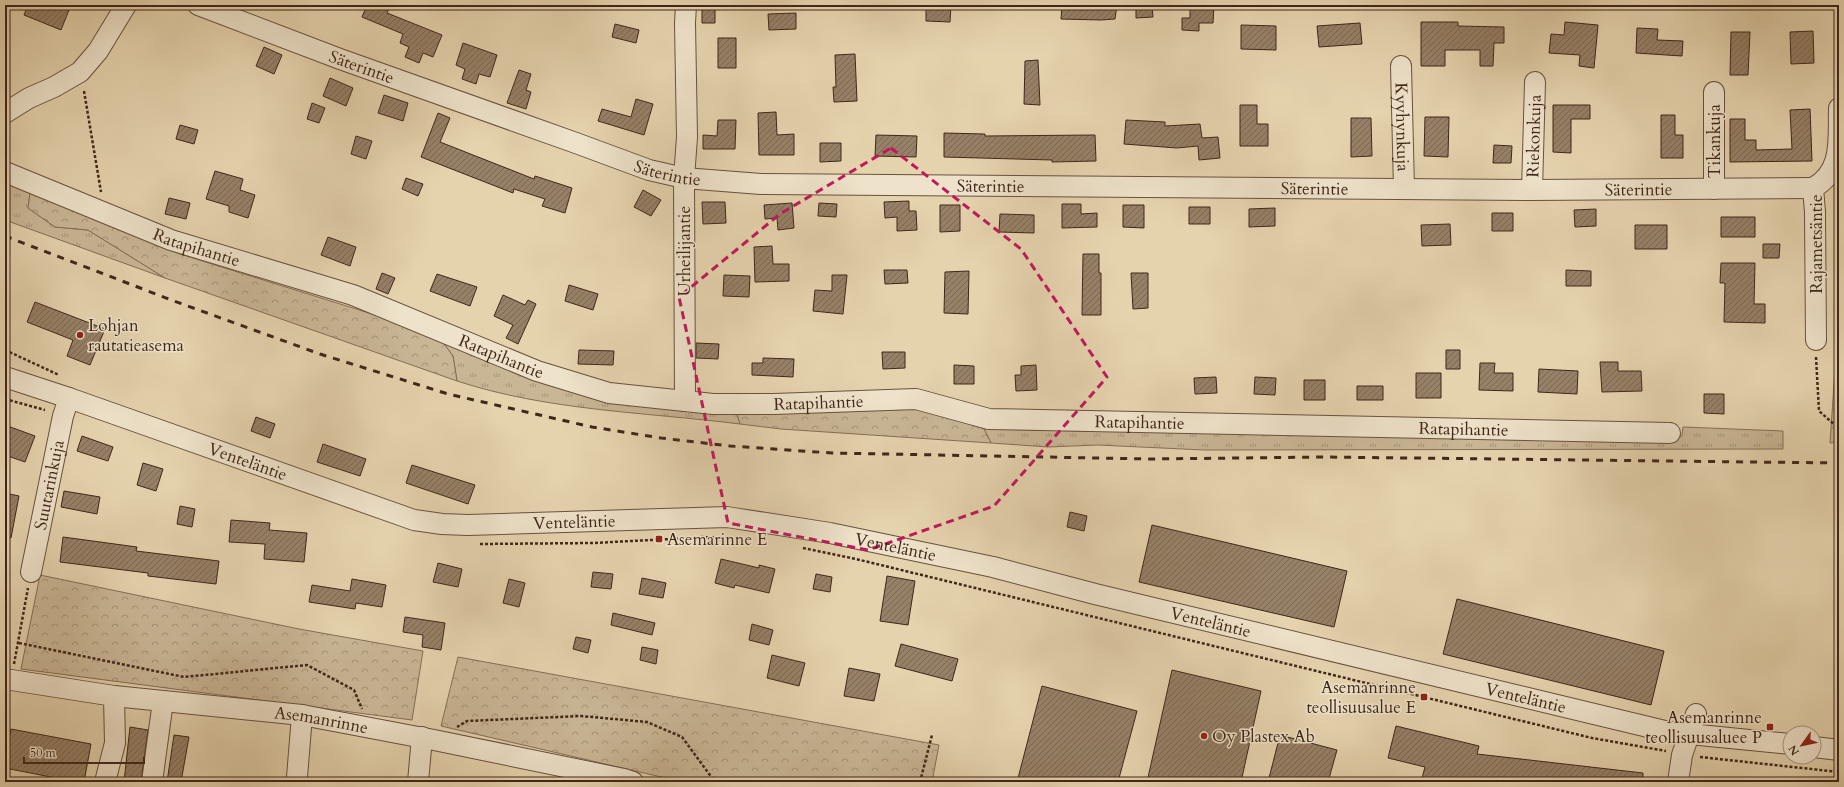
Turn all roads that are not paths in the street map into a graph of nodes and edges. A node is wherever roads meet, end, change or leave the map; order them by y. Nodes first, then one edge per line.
1 (126, 5) edge
2 (198, 5) edge
3 (686, 5) edge
4 (1401, 66) dead end
5 (1535, 82) dead end
6 (1714, 92) dead end
7 (1839, 108) edge
8 (5, 113) edge
9 (5, 172) edge
10 (684, 178) junction
11 (1813, 188) junction
12 (1404, 189) junction
13 (1532, 190) junction
14 (1714, 190) junction
15 (1816, 340) road end
16 (5, 377) edge
17 (685, 401) junction
18 (66, 407) junction
19 (1670, 433) dead end
20 (30, 572) road end
21 (7, 680) edge
22 (114, 696) junction
23 (163, 701) junction
24 (1696, 714) dead end
25 (302, 715) junction
26 (1688, 734) junction
27 (428, 738) junction
28 (1782, 743) edge
29 (1822, 748) edge
30 (1839, 750) edge
31 (297, 777) dead end
32 (627, 781) edge
33 (105, 782) edge
34 (152, 782) edge
35 (418, 782) edge
36 (1678, 782) edge

1 - 8 street
2 - 10 street, Säterintie
3 - 10 street, Urheilijantie
4 - 12 street, Kyyhynkuja
5 - 13 street, Riekonkuja
6 - 14 street, Tikankuja
7 - 11 street, Rajametsäntie
9 - 17 street, Ratapihantie
10 - 12 street, Säterintie
10 - 17 street, Urheilijantie
11 - 14 street, Säterintie
11 - 15 street, Rajametsäntie
12 - 13 street, Säterintie
13 - 14 street, Säterintie
16 - 18 street, Venteläntie
17 - 19 street, Ratapihantie
18 - 20 street, Suutarinkuja
18 - 26 street, Venteläntie
21 - 22 street, Asemanrinne
22 - 23 street, Asemanrinne
22 - 33 street
23 - 25 street, Asemanrinne
23 - 34 street
24 - 26 street
25 - 27 street, Asemanrinne
25 - 31 street
26 - 28 street, Venteläntie
26 - 36 street
27 - 32 street, Asemanrinne
27 - 35 street
29 - 30 street

